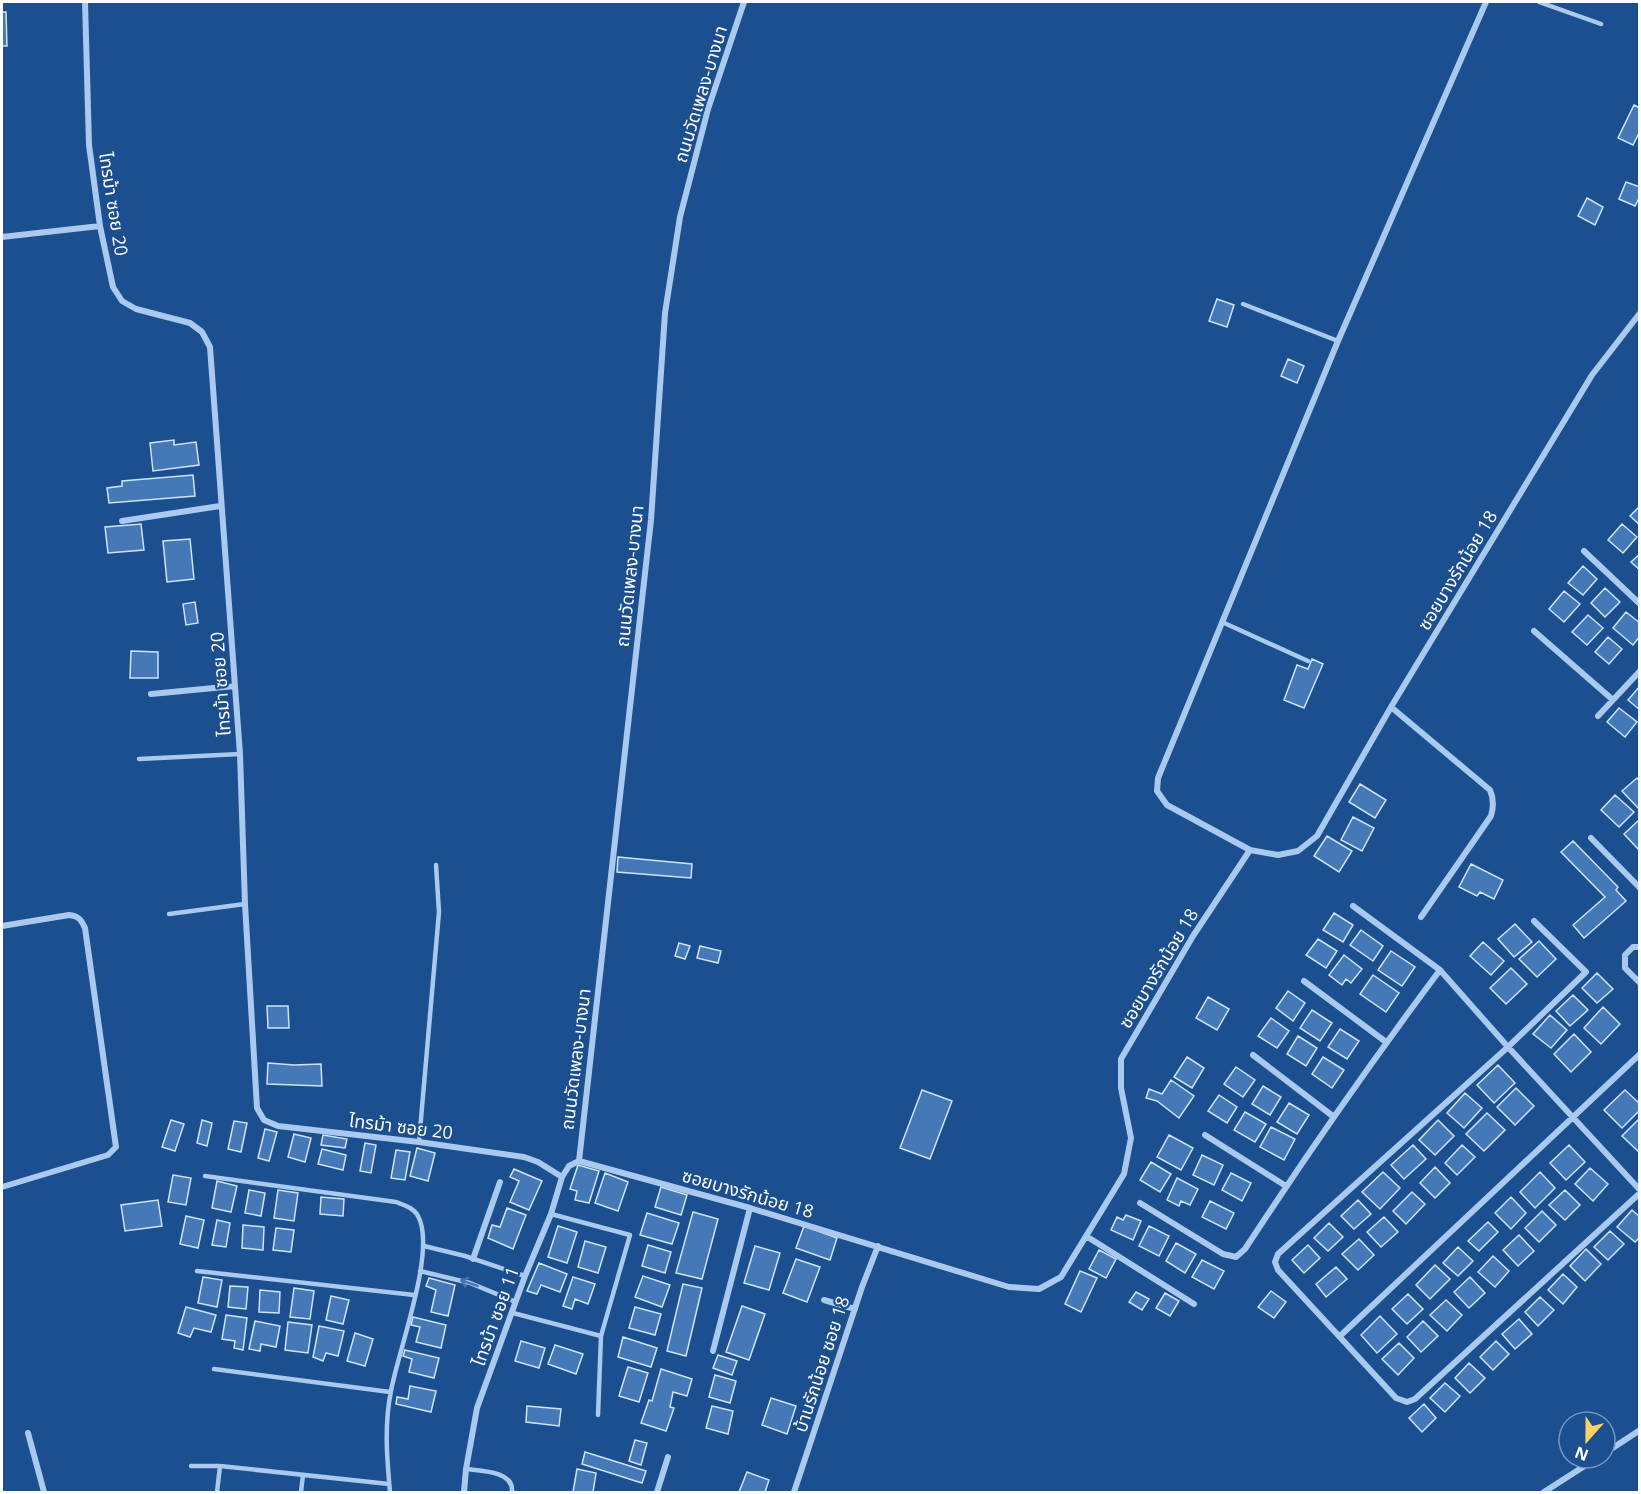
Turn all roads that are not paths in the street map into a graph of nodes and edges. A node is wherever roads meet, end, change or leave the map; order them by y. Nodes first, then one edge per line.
1 (85, 2) edge
2 (744, 2) edge
3 (1486, 2) edge
4 (1539, 2) edge
5 (1601, 24) dead end
6 (100, 226) junction
7 (2, 237) edge
8 (1243, 303) dead end
9 (1640, 313) edge
10 (1338, 340) junction
11 (220, 506) junction
12 (122, 521) dead end
13 (1584, 551) dead end
14 (1640, 604) edge
15 (1222, 622) junction
16 (1534, 631) dead end
17 (1308, 661) dead end
18 (1640, 671) edge
19 (235, 686) junction
20 (151, 694) dead end
21 (1613, 700) junction
22 (1391, 707) junction
23 (1598, 716) dead end
24 (240, 754) junction
25 (139, 759) dead end
26 (1591, 838) dead end
27 (1250, 850) junction
28 (436, 865) dead end
29 (1640, 888) edge
30 (245, 904) junction
31 (1353, 906) dead end
32 (169, 914) dead end
33 (1421, 916) dead end
34 (1534, 921) dead end
35 (2, 926) edge
36 (1640, 947) edge
37 (1440, 970) junction
38 (1304, 981) dead end
39 (1640, 983) edge
40 (1386, 1042) junction
41 (1508, 1047) junction
42 (1640, 1054) edge
43 (1253, 1055) dead end
44 (1573, 1116) junction
45 (1334, 1117) junction
46 (1205, 1135) dead end
47 (419, 1142) junction
48 (579, 1161) junction
49 (205, 1176) dead end
50 (562, 1177) junction
51 (500, 1182) dead end
52 (2, 1186) edge
53 (1286, 1186) junction
54 (1640, 1191) edge
55 (1140, 1203) dead end
56 (750, 1208) junction
57 (551, 1214) junction
58 (1086, 1236) junction
59 (424, 1245) junction
60 (878, 1246) junction
61 (473, 1259) junction
62 (197, 1271) dead end
63 (420, 1271) junction
64 (525, 1276) junction
65 (414, 1295) junction
66 (824, 1300) dead end
67 (516, 1302) junction
68 (1194, 1304) dead end
69 (855, 1309) junction
70 (513, 1313) junction
71 (601, 1336) junction
72 (1340, 1336) junction
73 (713, 1351) dead end
74 (214, 1369) dead end
75 (390, 1392) junction
76 (598, 1415) dead end
77 (1640, 1430) edge
78 (28, 1433) dead end
79 (1617, 1445) edge
80 (668, 1457) dead end
81 (191, 1466) dead end
82 (220, 1466) junction
83 (466, 1469) junction
84 (1578, 1470) edge
85 (303, 1475) junction
86 (389, 1484) junction
87 (44, 1492) edge
88 (217, 1492) edge
89 (301, 1492) edge
90 (390, 1492) edge
91 (464, 1492) edge
92 (512, 1492) edge
93 (657, 1492) edge
94 (794, 1492) edge
95 (1544, 1492) edge

1 - 6 street, ไทรม้า ซอย 20
2 - 48 street, ถนนวัดเพลง-บางนา
3 - 10 street
4 - 5 lane
6 - 7 street
6 - 11 street, ไทรม้า ซอย 20
8 - 10 lane
9 - 22 street, ซอยบางรักน้อย 18
10 - 15 street
11 - 12 street
11 - 19 street, ไทรม้า ซอย 20
13 - 14 street
15 - 17 lane
15 - 27 street
16 - 21 street
18 - 21 street
19 - 20 street
19 - 24 street, ไทรม้า ซอย 20
21 - 23 street
22 - 27 street, ซอยบางรักน้อย 18
22 - 33 street
24 - 25 lane
24 - 30 street, ไทรม้า ซอย 20
26 - 29 street
27 - 58 street, ซอยบางรักน้อย 18
28 - 47 lane
30 - 32 lane
30 - 47 street, ไทรม้า ซอย 20
31 - 37 street
34 - 41 street
35 - 52 street
36 - 39 street
37 - 40 street
37 - 41 street
38 - 40 street
40 - 45 street
41 - 44 street
41 - 72 street
42 - 44 street
43 - 45 street
44 - 54 street
44 - 72 street
45 - 53 street
46 - 53 street
47 - 50 street, ไทรม้า ซอย 20
48 - 50 street
48 - 56 street, ซอยบางรักน้อย 18
49 - 59 lane
50 - 57 street, ไทรม้า ซอย 11
51 - 61 street
53 - 55 street
54 - 72 street
56 - 60 street, ซอยบางรักน้อย 18
56 - 73 street
57 - 64 street, ไทรม้า ซอย 11
57 - 71 lane
58 - 60 street, ซอยบางรักน้อย 18
58 - 68 street
59 - 61 lane
59 - 63 lane
60 - 69 street, บ้านรักน้อย ซอย 18
61 - 64 lane
62 - 65 lane
63 - 65 lane
67 -> 63 lane
64 - 67 street, ไทรม้า ซอย 11
65 - 75 lane
66 - 69 street
67 - 70 street, ไทรม้า ซอย 11
69 - 94 street, บ้านรักน้อย ซอย 18
70 - 71 lane
70 - 83 street, ไทรม้า ซอย 11
71 - 76 lane
74 - 75 lane
75 - 86 lane
77 - 79 street
78 - 87 street
80 - 93 street
81 - 82 lane
82 - 85 lane
82 - 88 lane
83 - 91 street, ไทรม้า ซอย 11
83 - 92 lane
84 - 95 street
85 - 86 lane
85 - 89 lane
86 - 90 lane

